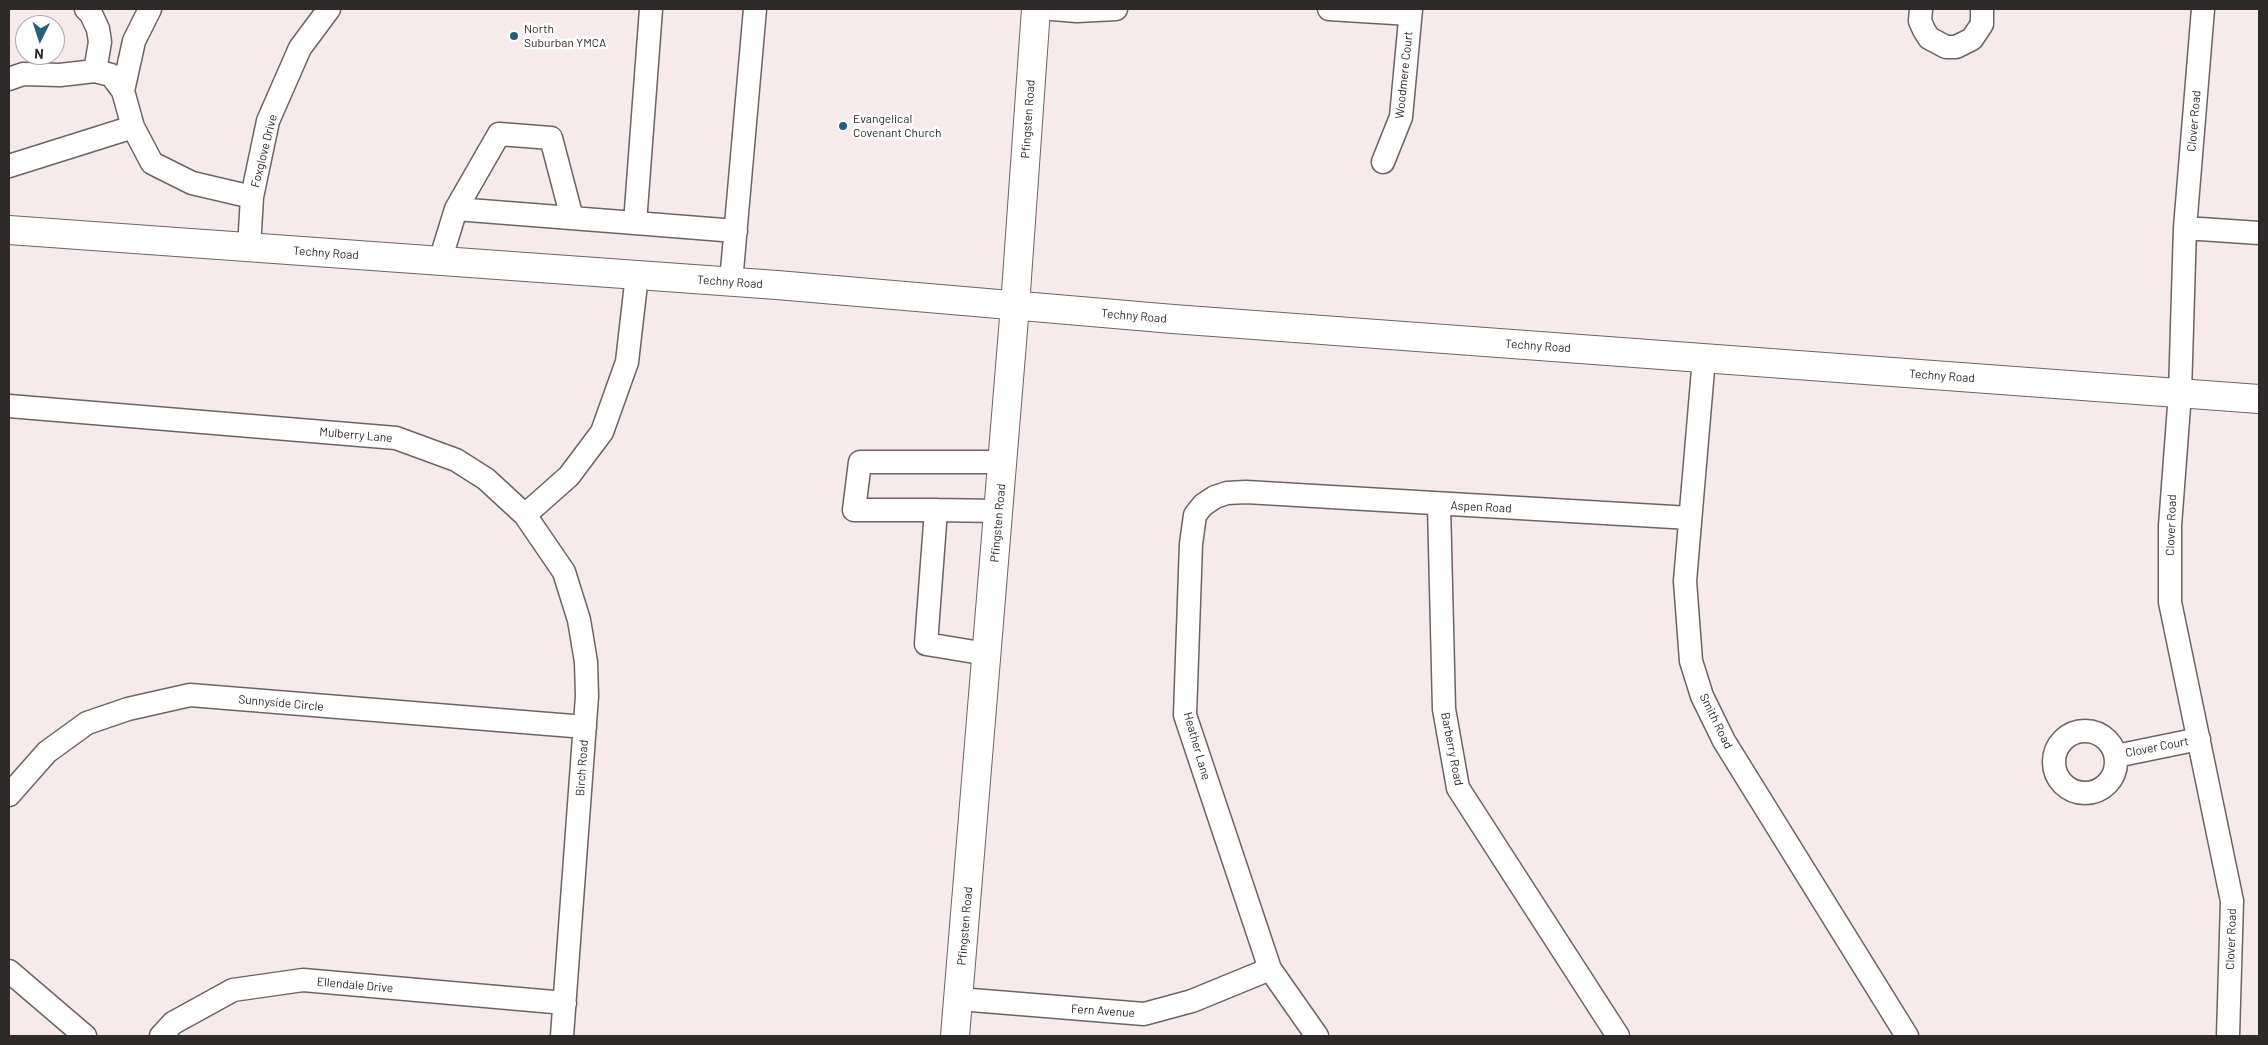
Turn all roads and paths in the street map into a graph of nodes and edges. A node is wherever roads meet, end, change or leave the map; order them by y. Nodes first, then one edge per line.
1 (86, 9) edge
2 (150, 9) edge
3 (329, 9) edge
4 (651, 9) edge
5 (755, 9) edge
6 (1036, 9) edge
7 (1052, 9) edge
8 (1116, 9) edge
9 (1329, 9) edge
10 (1921, 9) edge
11 (1982, 9) edge
12 (2203, 9) edge
13 (1410, 12) edge
14 (95, 71) junction
15 (9, 79) edge
16 (123, 91) junction
17 (134, 127) junction
18 (1383, 162) dead end
19 (9, 166) edge
20 (252, 197) junction
21 (456, 209) junction
22 (572, 218) junction
23 (635, 223) junction
24 (2184, 228) junction
25 (9, 230) edge
26 (736, 231) junction
27 (2259, 233) edge
28 (249, 248) junction
29 (440, 261) junction
30 (637, 275) junction
31 (731, 282) junction
32 (1015, 306) junction
33 (1704, 358) junction
34 (2180, 393) junction
35 (2259, 399) edge
36 (9, 406) edge
37 (1002, 462) junction
38 (1272, 494) joint
39 (1439, 504) junction
40 (936, 510) junction
41 (998, 512) junction
42 (525, 515) junction
43 (1690, 518) junction
44 (987, 654) junction
45 (585, 727) junction
46 (2200, 739) junction
47 (2116, 756) dead end
48 (9, 795) edge
49 (1270, 969) junction
50 (9, 971) edge
51 (959, 999) junction
52 (565, 1003) junction
53 (84, 1036) edge
54 (161, 1036) edge
55 (562, 1036) edge
56 (955, 1036) edge
57 (1317, 1036) edge
58 (1618, 1036) edge
59 (1907, 1036) edge
60 (2228, 1036) edge

1 - 14 street
2 - 16 street
3 - 20 street, Foxglove Drive
4 - 23 street
5 - 26 street
6 - 32 main road, Pfingsten Road
7 - 8 street
9 - 13 street
10 - 11 street
12 - 24 street, Clover Road
13 - 18 street, Woodmere Court
14 - 15 street
14 - 16 street
16 - 17 street
17 - 19 street
17 - 20 street
20 - 28 street, Foxglove Drive
21 - 22 street
21 - 22 street
21 - 29 street
22 - 23 street
23 - 26 street
24 - 27 street
24 - 34 street, Clover Road
25 - 28 main road, Techny Road
26 - 31 street
28 - 29 main road, Techny Road
29 - 30 main road, Techny Road
30 - 31 main road, Techny Road
30 - 42 street
31 - 32 main road, Techny Road
32 - 33 main road, Techny Road
32 - 37 main road, Pfingsten Road
33 - 34 main road, Techny Road
33 - 43 street, Smith Road
34 - 35 main road, Techny Road
34 - 46 street, Clover Road
36 - 42 street, Mulberry Lane
37 - 40 street
37 - 41 main road, Pfingsten Road
38 - 39 street, Aspen Road
38 - 49 street, Heather Lane
39 - 43 street, Aspen Road
39 - 58 street, Barberry Road
40 - 41 street
40 - 44 street
41 - 44 main road, Pfingsten Road
42 - 45 street, Birch Road
43 - 59 street, Smith Road
44 - 51 main road, Pfingsten Road
45 - 48 street, Sunnyside Circle
45 - 52 street, Birch Road
46 - 47 street, Clover Court
46 - 60 street, Clover Road
49 - 51 street, Fern Avenue
49 - 57 street, Heather Lane
50 - 53 street
51 - 56 main road, Pfingsten Road
52 - 54 street, Ellendale Drive
52 - 55 street, Birch Road

